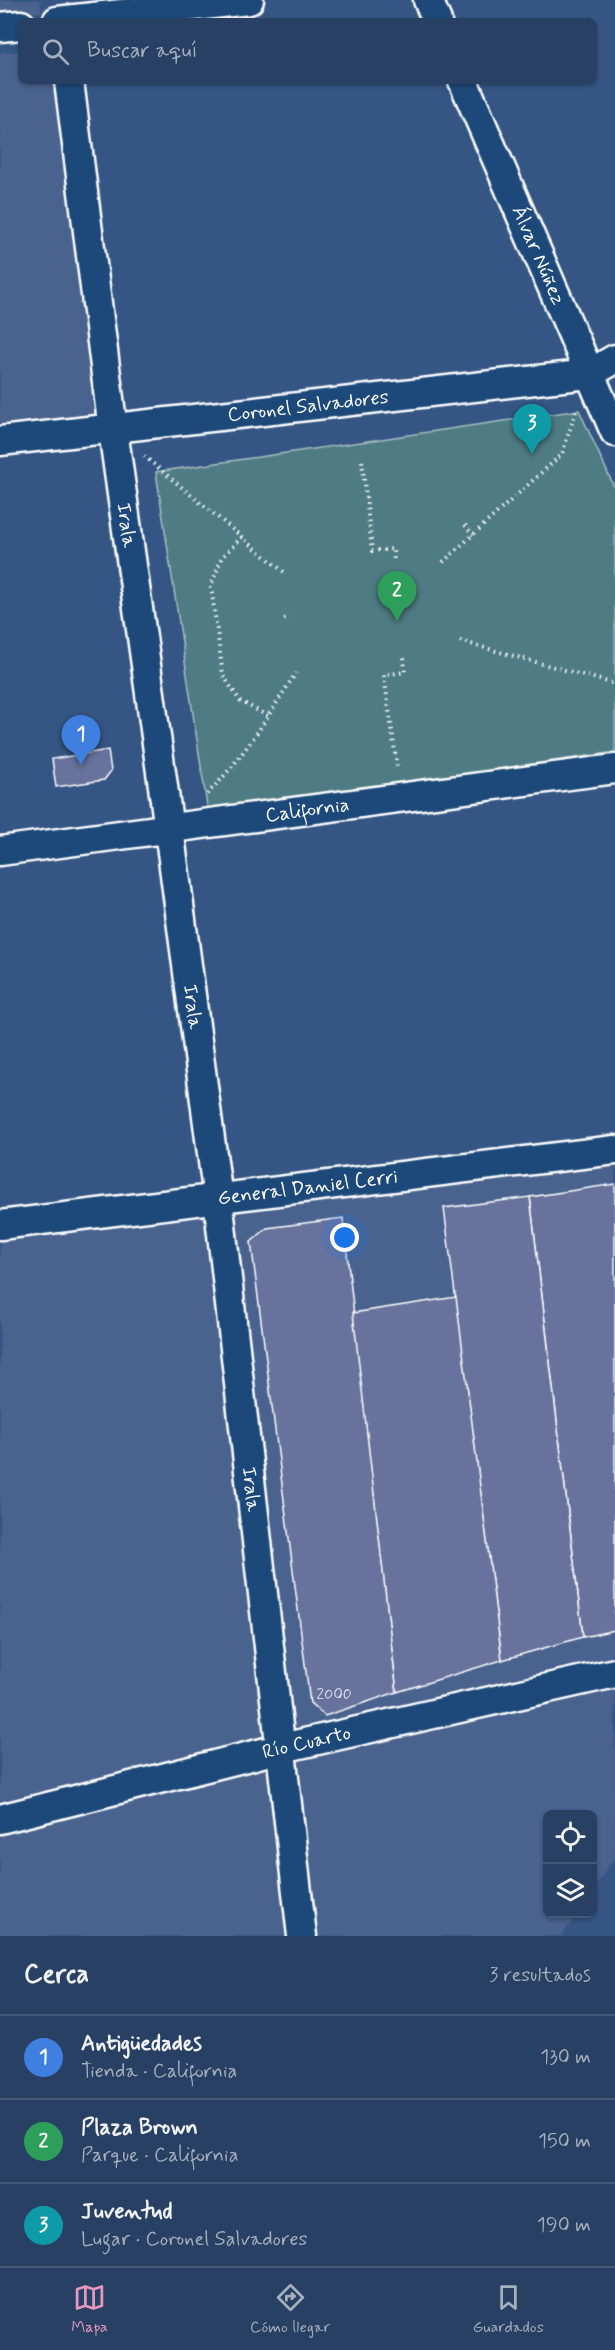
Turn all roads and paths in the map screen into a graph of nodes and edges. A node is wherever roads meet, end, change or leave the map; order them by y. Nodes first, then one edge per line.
1 (59, 0) edge
2 (249, 0) edge
3 (428, 0) edge
4 (62, 18) edge
5 (89, 18) edge
6 (436, 18) edge
7 (18, 25) edge
8 (0, 27) edge
9 (69, 84) edge
10 (464, 84) edge
11 (615, 359) edge
12 (589, 374) junction
13 (113, 430) junction
14 (615, 432) edge
15 (0, 441) edge
16 (362, 461) dead end
17 (465, 525) dead end
18 (473, 535) junction
19 (242, 537) junction
20 (394, 560) dead end
21 (443, 562) dead end
22 (284, 572) dead end
23 (290, 618) dead end
24 (284, 619) dead end
25 (460, 641) dead end
26 (404, 657) dead end
27 (296, 673) dead end
28 (615, 684) edge
29 (268, 716) junction
30 (397, 766) dead end
31 (615, 769) edge
32 (200, 800) dead end
33 (169, 830) junction
34 (0, 851) edge
35 (615, 1150) edge
36 (218, 1199) junction
37 (0, 1226) edge
38 (615, 1673) edge
39 (282, 1748) junction
40 (0, 1819) edge
41 (302, 1936) edge

1 - 4 street
2 - 5 street
3 - 6 street
7 - 8 street
9 - 13 street, Irala
10 - 12 street, Álvar Núñez
11 - 12 street, Coronel Salvadores
12 - 13 street, Coronel Salvadores
12 - 14 street, Álvar Núñez
12 - 18 path
13 - 15 street, Coronel Salvadores
13 - 19 path
13 - 33 street, Irala
16 - 20 path
17 - 18 path
18 - 21 path
19 - 22 path
19 - 29 path
23 - 24 path
25 - 28 path
26 - 30 path
27 - 29 path
29 - 32 path
31 - 33 street, California
33 - 34 street, California
33 - 36 street, Irala
35 - 36 street, General Daniel Cerri
36 - 37 street, General Daniel Cerri
36 - 39 street, Irala
38 - 39 street, Río Cuarto
39 - 40 street, Río Cuarto
39 - 41 street, Irala

